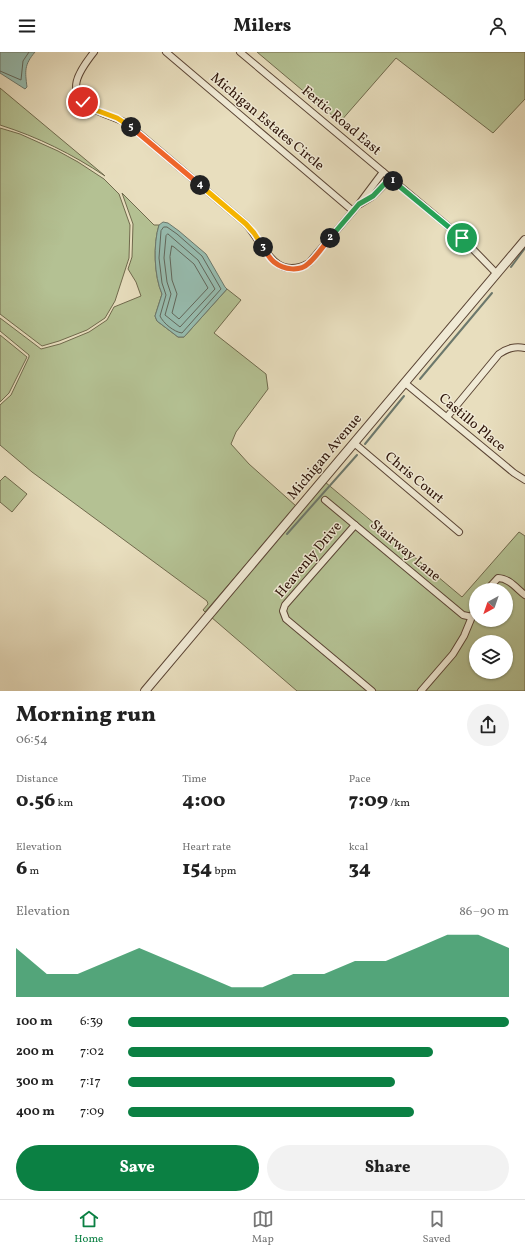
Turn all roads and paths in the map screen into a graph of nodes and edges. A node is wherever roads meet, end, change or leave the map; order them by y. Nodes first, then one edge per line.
1 (94, 52) edge
2 (166, 52) edge
3 (240, 52) edge
4 (383, 172) junction
5 (390, 178) junction
6 (359, 204) junction
7 (353, 211) junction
8 (525, 240) edge
9 (497, 274) junction
10 (525, 348) edge
11 (405, 383) junction
12 (447, 417) junction
13 (354, 443) junction
14 (525, 480) edge
15 (325, 500) dead end
16 (355, 524) junction
17 (459, 532) dead end
18 (493, 583) edge
19 (511, 583) edge
20 (513, 584) edge
21 (525, 595) edge
22 (469, 616) edge
23 (469, 624) edge
24 (145, 691) edge
25 (372, 691) edge
26 (421, 691) edge

1 - 7 street
2 - 7 street, Michigan Estates Circle
3 - 4 street, Fertic Road East
4 - 5 street, Fertic Road East
4 - 6 street
5 - 6 street
5 - 9 street, Fertic Road East
6 - 7 street
8 - 9 street, Michigan Avenue
9 - 11 street, Michigan Avenue
10 - 12 street
11 - 12 street, Castillo Place
11 - 13 street, Michigan Avenue
12 - 14 street, Castillo Place
13 - 17 street, Chris Court
13 - 24 street, Michigan Avenue
15 - 16 street, Stairway Lane
16 - 22 street, Stairway Lane
16 - 25 street, Heavenly Drive
18 - 19 street
20 - 21 street
23 - 26 street

